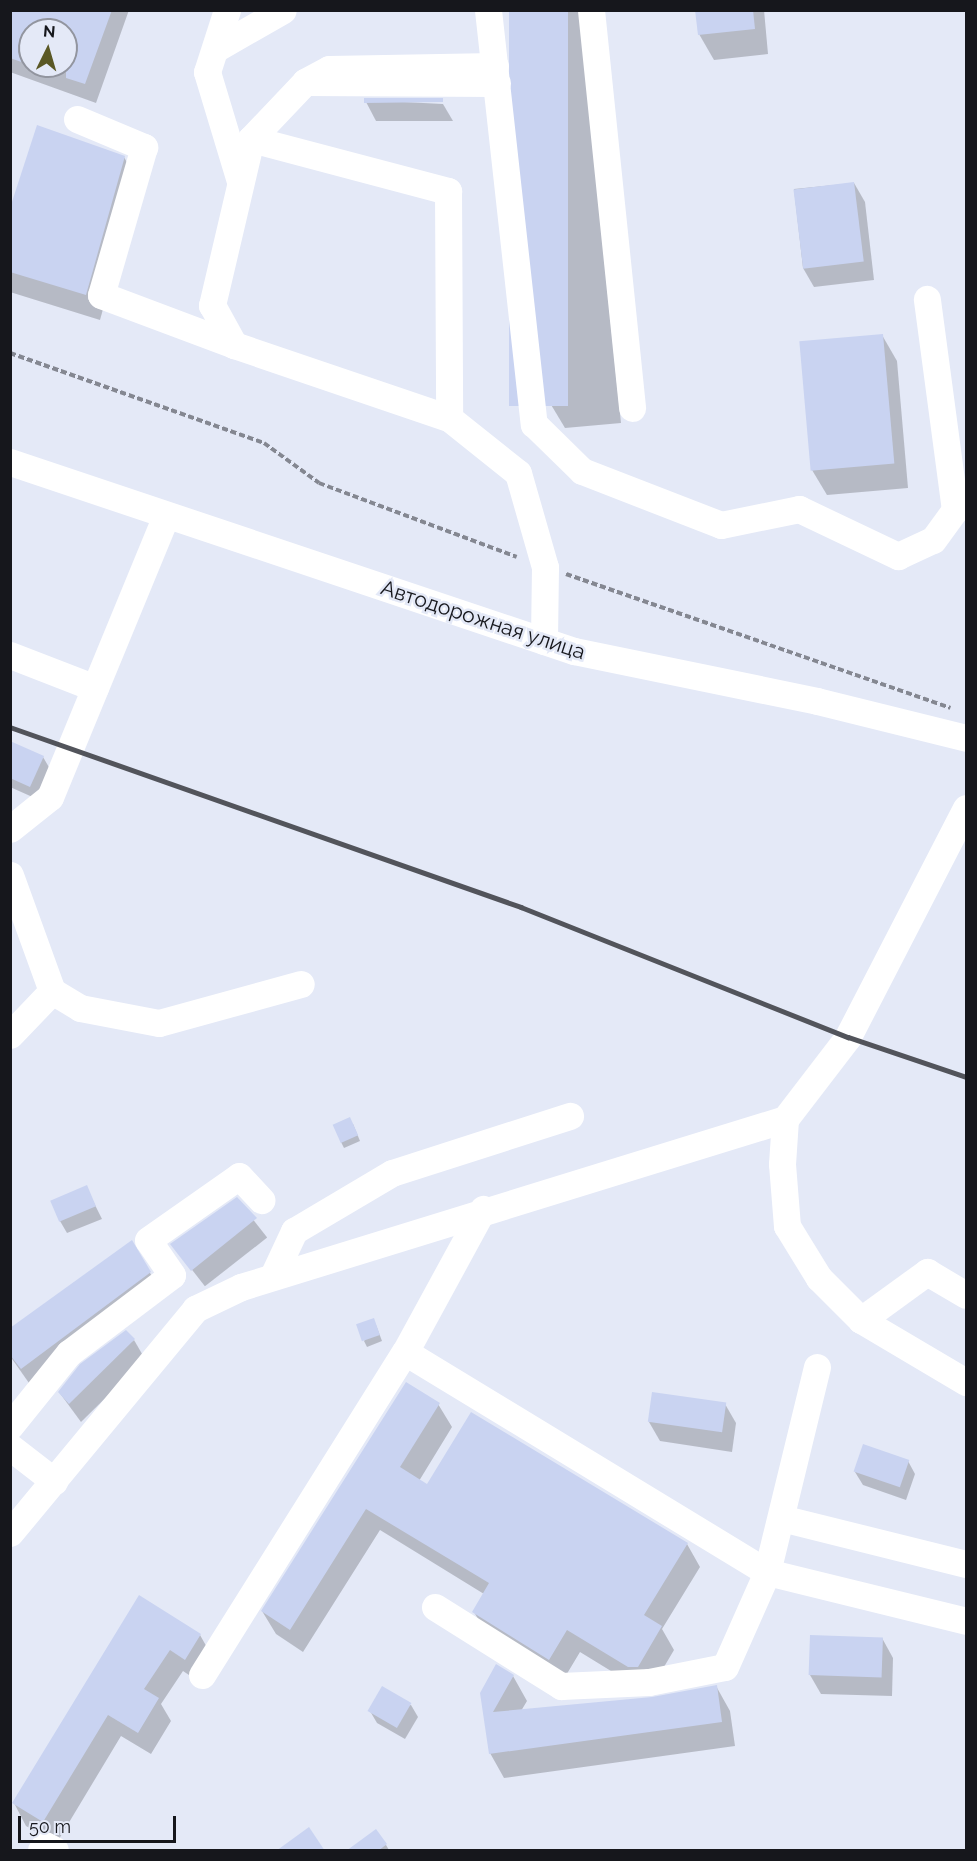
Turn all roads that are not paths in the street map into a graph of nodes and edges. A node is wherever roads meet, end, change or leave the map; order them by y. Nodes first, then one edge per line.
1 (227, 10) edge
2 (283, 10) edge
3 (488, 10) edge
4 (591, 10) edge
5 (215, 50) junction
6 (496, 74) junction
7 (77, 119) dead end
8 (251, 139) junction
9 (241, 182) junction
10 (927, 299) dead end
11 (234, 345) junction
12 (632, 408) dead end
13 (449, 418) junction
14 (10, 462) edge
15 (166, 516) junction
16 (544, 641) junction
17 (10, 655) edge
18 (95, 688) junction
19 (966, 738) edge
20 (966, 808) edge
21 (10, 829) edge
22 (10, 875) edge
23 (301, 984) dead end
24 (52, 991) junction
25 (10, 1035) edge
26 (570, 1116) dead end
27 (784, 1119) junction
28 (261, 1200) dead end
29 (483, 1209) junction
30 (273, 1276) junction
31 (966, 1295) edge
32 (861, 1320) junction
33 (405, 1352) junction
34 (817, 1367) dead end
35 (966, 1382) edge
36 (10, 1426) edge
37 (10, 1447) edge
38 (54, 1481) junction
39 (781, 1518) junction
40 (10, 1533) edge
41 (966, 1564) edge
42 (767, 1572) junction
43 (435, 1607) dead end
44 (966, 1621) edge
45 (202, 1675) dead end
46 (41, 1851) edge
47 (54, 1851) edge

1 - 5 street
2 - 5 street
3 - 6 street
4 - 12 street
5 - 9 street
6 - 8 street
6 - 10 street
7 - 11 street
8 - 9 street
8 - 13 street
9 - 11 street
11 - 13 street
13 - 16 street
14 - 15 street, Автодорожная улица
15 - 16 street, Автодорожная улица
15 - 18 street
16 - 19 street, Автодорожная улица
17 - 18 street
18 - 21 street
20 - 27 street
22 - 24 street
23 - 24 street
24 - 25 street
26 - 30 street
27 - 29 street
27 - 32 street
28 - 36 street
29 - 30 street
29 - 33 street
30 - 38 street
31 - 32 street
32 - 35 street
33 - 42 street
33 - 45 street
34 - 39 street
37 - 38 street
38 - 40 street
39 - 41 street
39 - 42 street
42 - 43 street
42 - 44 street
46 - 47 street

